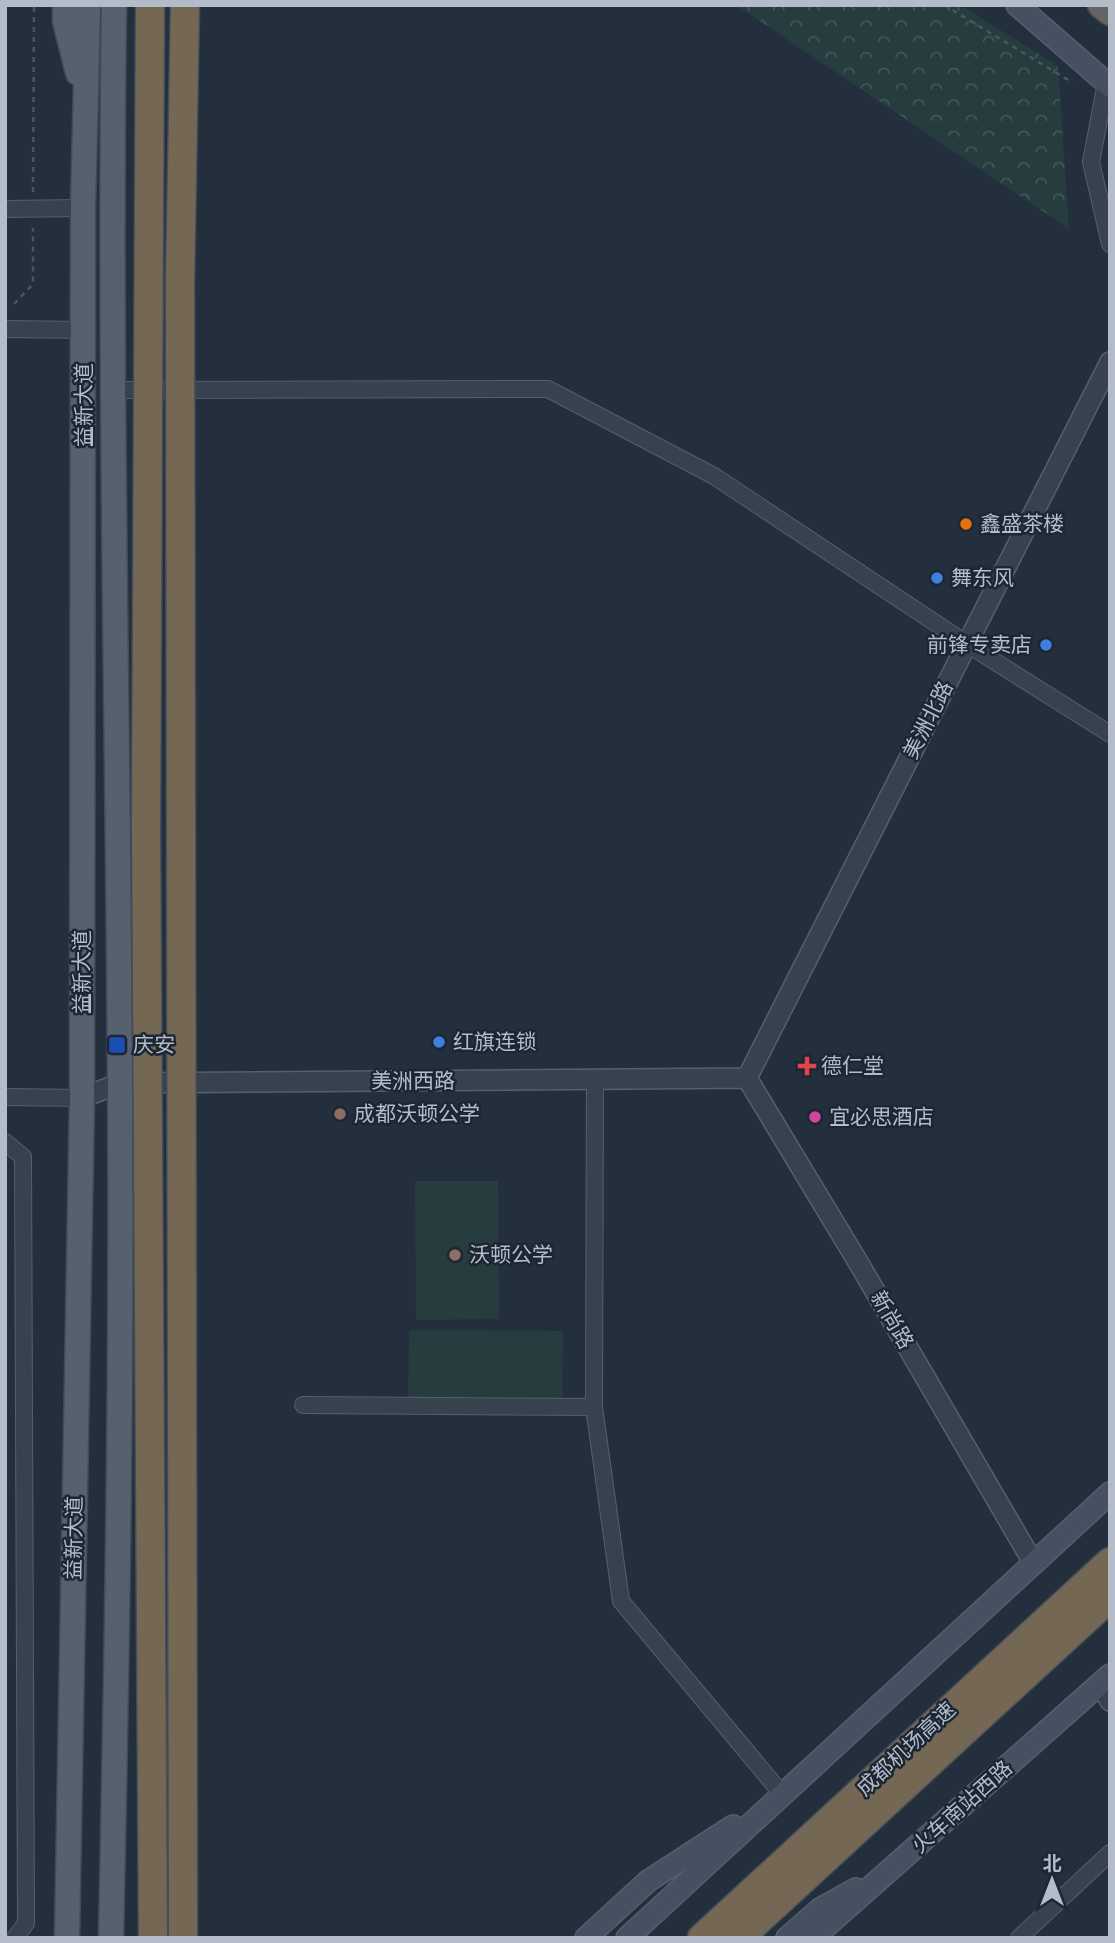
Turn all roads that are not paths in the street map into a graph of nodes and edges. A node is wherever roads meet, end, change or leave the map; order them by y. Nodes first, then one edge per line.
1 (65, 5) edge
2 (88, 5) edge
3 (114, 5) edge
4 (131, 5) edge
5 (150, 5) edge
6 (185, 5) edge
7 (1017, 5) edge
8 (1101, 5) edge
9 (1110, 12) edge
10 (1104, 81) edge
11 (86, 101) junction
12 (113, 105) junction
13 (83, 208) junction
14 (5, 209) edge
15 (1110, 244) edge
16 (5, 329) edge
17 (84, 330) junction
18 (1110, 362) edge
19 (114, 390) junction
20 (967, 644) junction
21 (1110, 734) edge
22 (747, 1078) junction
23 (595, 1080) junction
24 (120, 1083) junction
25 (5, 1097) edge
26 (82, 1098) junction
27 (5, 1142) edge
28 (303, 1405) dead end
29 (594, 1407) junction
30 (1110, 1493) edge
31 (1110, 1548) edge
32 (1110, 1562) edge
33 (1034, 1564) junction
34 (1110, 1597) edge
35 (1013, 1650) junction
36 (1106, 1687) edge
37 (782, 1794) junction
38 (1110, 1853) edge
39 (892, 1868) junction
40 (15, 1938) edge
41 (67, 1938) edge
42 (111, 1938) edge
43 (153, 1938) edge
44 (183, 1938) edge
45 (586, 1938) edge
46 (627, 1938) edge
47 (702, 1938) edge
48 (739, 1938) edge
49 (787, 1938) edge
50 (813, 1938) edge
51 (1019, 1938) edge

1 - 11 main road
2 - 11 main road, 益新大道
3 - 12 main road, 益新大道
4 - 12 main road
5 - 43 highway, bridge
6 - 44 highway, bridge
7 - 10 main road
8 - 9 highway
10 - 15 street
11 - 13 main road, 益新大道
12 - 19 main road, 益新大道
13 - 14 street
13 - 17 main road, 益新大道
16 - 17 street
17 - 26 main road, 益新大道
18 - 20 street, 美洲北路
19 - 20 street
19 - 24 main road, 益新大道
20 - 21 street
20 - 22 street, 美洲北路
22 - 23 street, 美洲西路
22 - 33 street, 新尚路
23 - 24 street, 美洲西路
23 - 29 street
24 - 26 street, 美洲西路
24 - 42 main road, 益新大道
25 - 26 street
26 - 41 main road, 益新大道
27 - 40 street
28 - 29 street
29 - 37 street
30 - 33 main road
31 - 35 highway
32 - 35 highway, 成都机场高速
33 - 37 main road
34 - 48 highway, 成都机场高速
35 - 47 highway, 成都机场高速
36 - 39 main road, 火车南站西路
37 - 45 main road
37 - 46 main road
38 - 51 street
39 - 49 main road
39 - 50 main road, 火车南站西路

